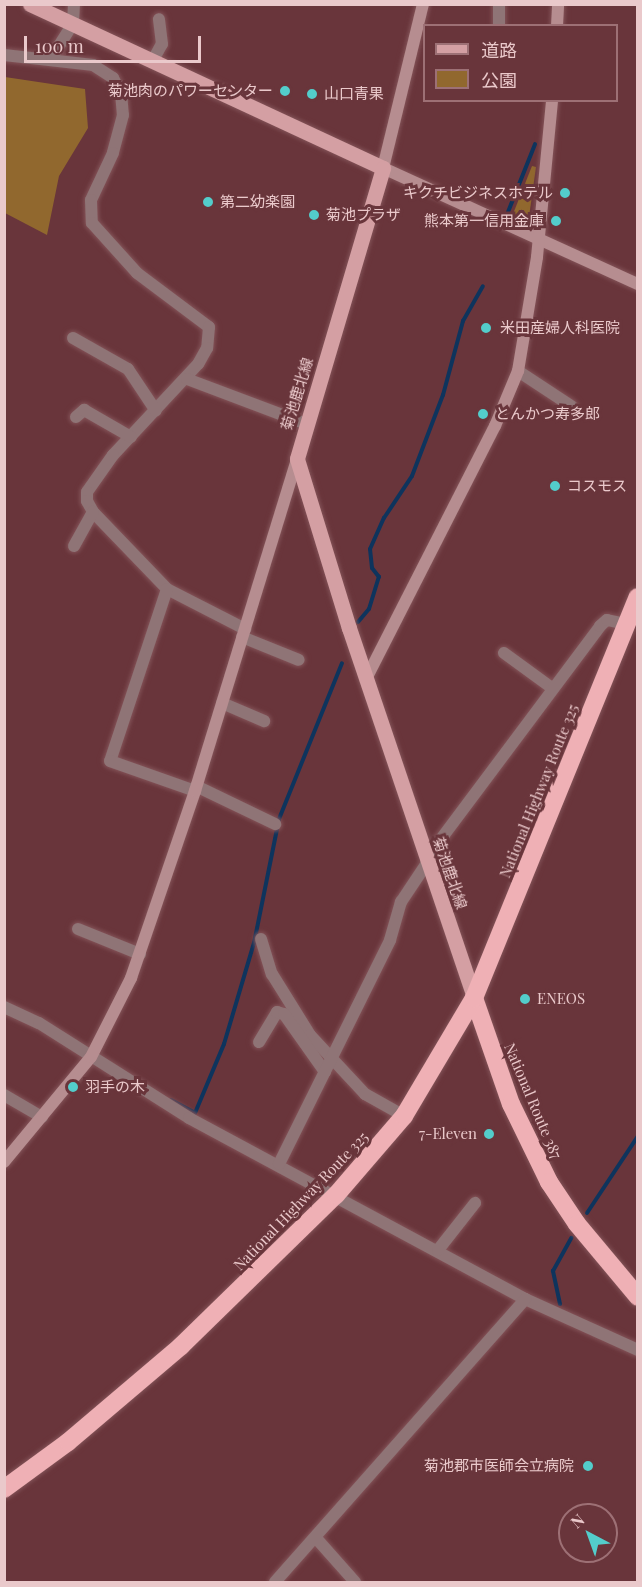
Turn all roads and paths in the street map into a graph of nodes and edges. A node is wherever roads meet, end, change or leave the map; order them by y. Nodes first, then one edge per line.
1 (30, 4) edge
2 (74, 4) edge
3 (423, 4) edge
4 (499, 4) edge
5 (558, 4) edge
6 (159, 19) dead end
7 (73, 23) junction
8 (499, 24) edge
9 (557, 24) edge
10 (4, 55) edge
11 (52, 57) junction
12 (153, 60) junction
13 (552, 102) edge
14 (383, 168) junction
15 (538, 239) junction
16 (638, 284) edge
17 (73, 338) dead end
18 (518, 371) junction
19 (186, 379) junction
20 (571, 406) dead end
21 (156, 411) junction
22 (76, 417) dead end
23 (307, 424) junction
24 (131, 437) junction
25 (297, 459) junction
26 (93, 512) junction
27 (74, 546) dead end
28 (167, 589) junction
29 (638, 597) edge
30 (626, 624) junction
31 (243, 633) junction
32 (504, 653) dead end
33 (299, 660) dead end
34 (366, 679) junction
35 (552, 688) junction
36 (222, 703) junction
37 (264, 722) dead end
38 (196, 789) junction
39 (275, 824) dead end
40 (426, 861) junction
41 (78, 929) dead end
42 (261, 939) dead end
43 (140, 954) junction
44 (474, 998) junction
45 (4, 1007) edge
46 (259, 1042) dead end
47 (91, 1057) junction
48 (328, 1066) junction
49 (4, 1095) edge
50 (404, 1116) junction
51 (42, 1117) junction
52 (4, 1162) edge
53 (279, 1164) junction
54 (336, 1195) junction
55 (475, 1203) dead end
56 (438, 1251) junction
57 (638, 1297) edge
58 (525, 1299) junction
59 (638, 1350) edge
60 (4, 1489) edge
61 (316, 1538) junction
62 (275, 1582) edge
63 (355, 1582) edge

1 - 7 main road
2 - 7 street
3 - 14 street
4 - 8 street
5 - 9 street
6 - 12 street
7 - 11 street
7 - 12 main road
10 - 11 street
11 - 19 street
12 - 14 main road
13 - 15 street
14 - 15 street
14 - 23 main road, 菊池鹿北線
15 - 16 street
15 - 18 street
17 - 21 street
18 - 20 street
18 - 34 street
19 - 21 street
19 - 23 street
21 - 24 street
22 - 24 street
23 - 25 main road, 菊池鹿北線
24 - 26 street
25 - 31 street
25 - 34 main road, 菊池鹿北線
26 - 27 street
26 - 28 street
28 - 31 street
28 - 38 street
29 - 30 highway, National Highway Route 325
30 - 35 street
30 - 44 highway, National Highway Route 325
31 - 33 street
31 - 36 street
32 - 35 street
34 - 40 main road, 菊池鹿北線
35 - 40 street
36 - 37 street
36 - 38 street
38 - 39 street
38 - 43 street
40 - 44 main road, 菊池鹿北線
40 - 48 street
41 - 43 street
42 - 48 street
43 - 47 street
44 - 50 highway, National Highway Route 325
44 - 57 highway, National Route 387
45 - 47 street
46 - 48 street
47 - 51 street
47 - 53 street
48 - 50 street
48 - 53 street
49 - 51 street
50 - 54 highway, National Highway Route 325
51 - 52 street
53 - 54 street
54 - 56 street
54 - 60 highway, National Highway Route 325
55 - 56 street
56 - 58 street
58 - 59 street
58 - 61 street
61 - 62 street
61 - 63 street

